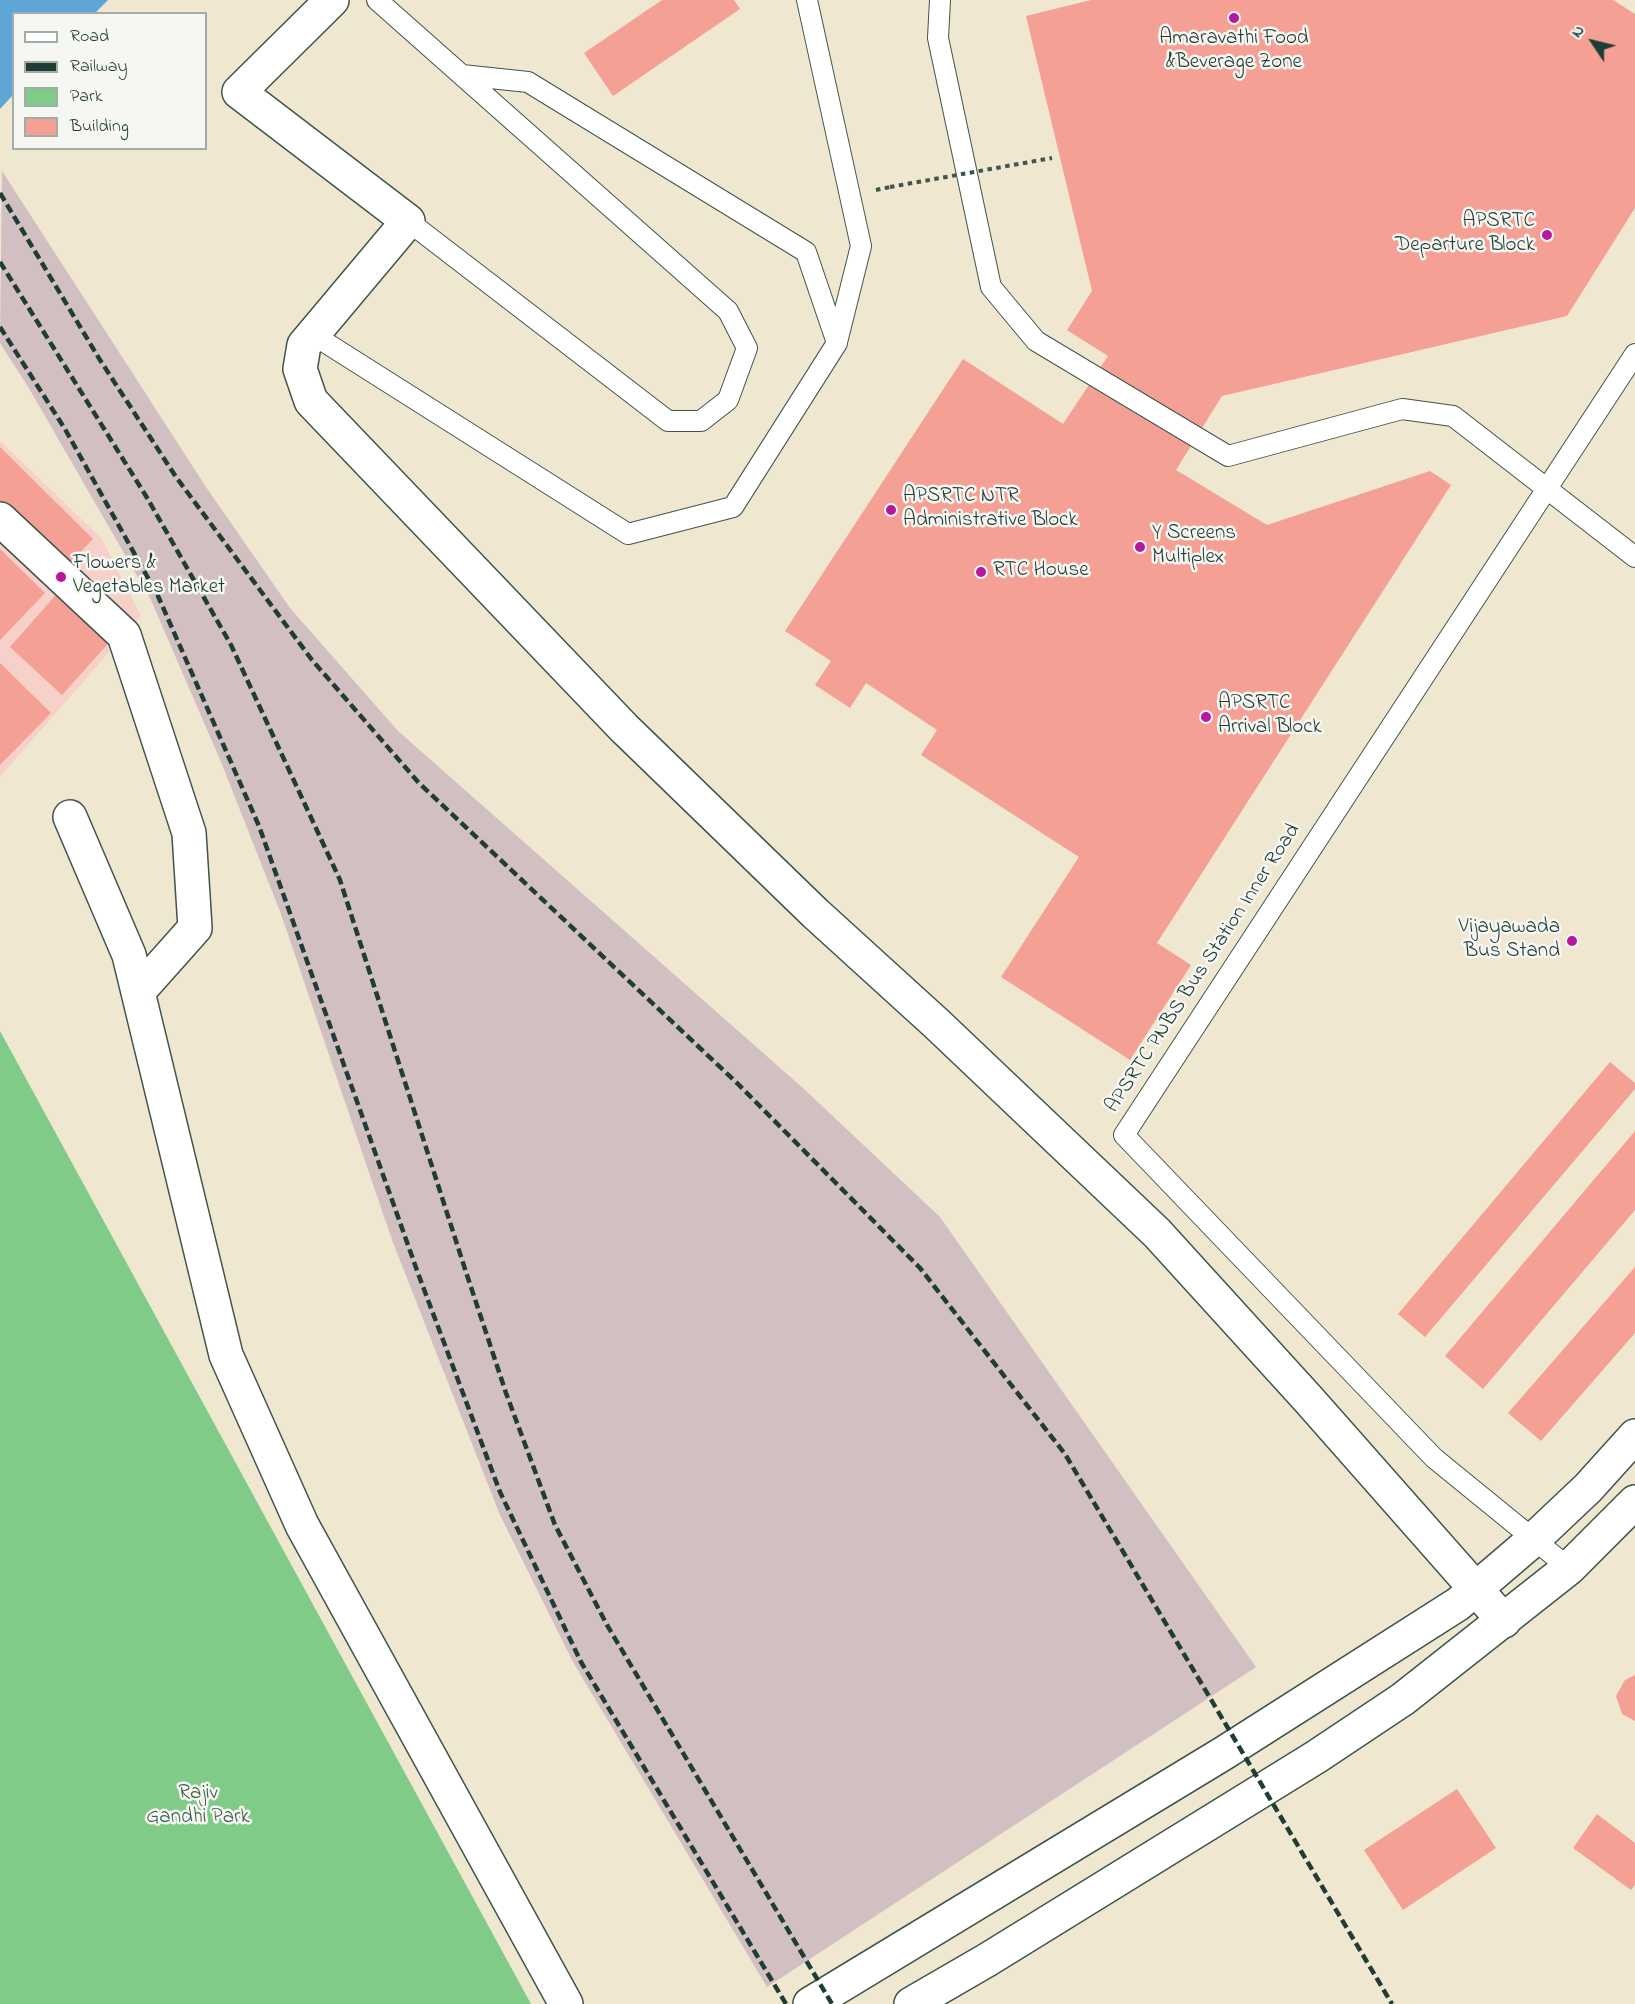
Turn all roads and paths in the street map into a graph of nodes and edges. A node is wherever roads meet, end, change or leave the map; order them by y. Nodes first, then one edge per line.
1 (332, 0) edge
2 (377, 0) edge
3 (807, 0) edge
4 (940, 0) edge
5 (462, 75) junction
6 (1052, 158) dead end
7 (875, 190) dead end
8 (408, 221) junction
9 (312, 334) junction
10 (837, 343) junction
11 (1635, 354) edge
12 (1545, 489) junction
13 (0, 519) edge
14 (1635, 557) edge
15 (70, 817) dead end
16 (138, 992) junction
17 (1635, 1436) edge
18 (1635, 1502) edge
19 (1533, 1540) junction
20 (1569, 1568) junction
21 (1468, 1597) junction
22 (1504, 1621) junction
23 (566, 2004) edge
24 (810, 2004) edge
25 (911, 2004) edge

1 - 8 main road
2 - 5 lane
3 - 10 lane
4 - 12 lane
5 - 8 lane
5 - 10 lane
6 - 7 path, bridge
8 - 9 main road
9 - 10 lane
9 - 21 main road
11 - 12 lane, APSRTC PNBS Bus Station Inner Road
12 - 14 lane
12 - 19 lane, APSRTC PNBS Bus Station Inner Road
13 - 16 main road
15 - 16 main road
16 - 23 main road
17 - 19 main road
18 - 20 main road
19 - 20 lane, APSRTC PNBS Bus Station Inner Road
19 - 21 main road
20 - 22 main road
21 - 22 main road
21 - 24 main road
22 - 25 main road

